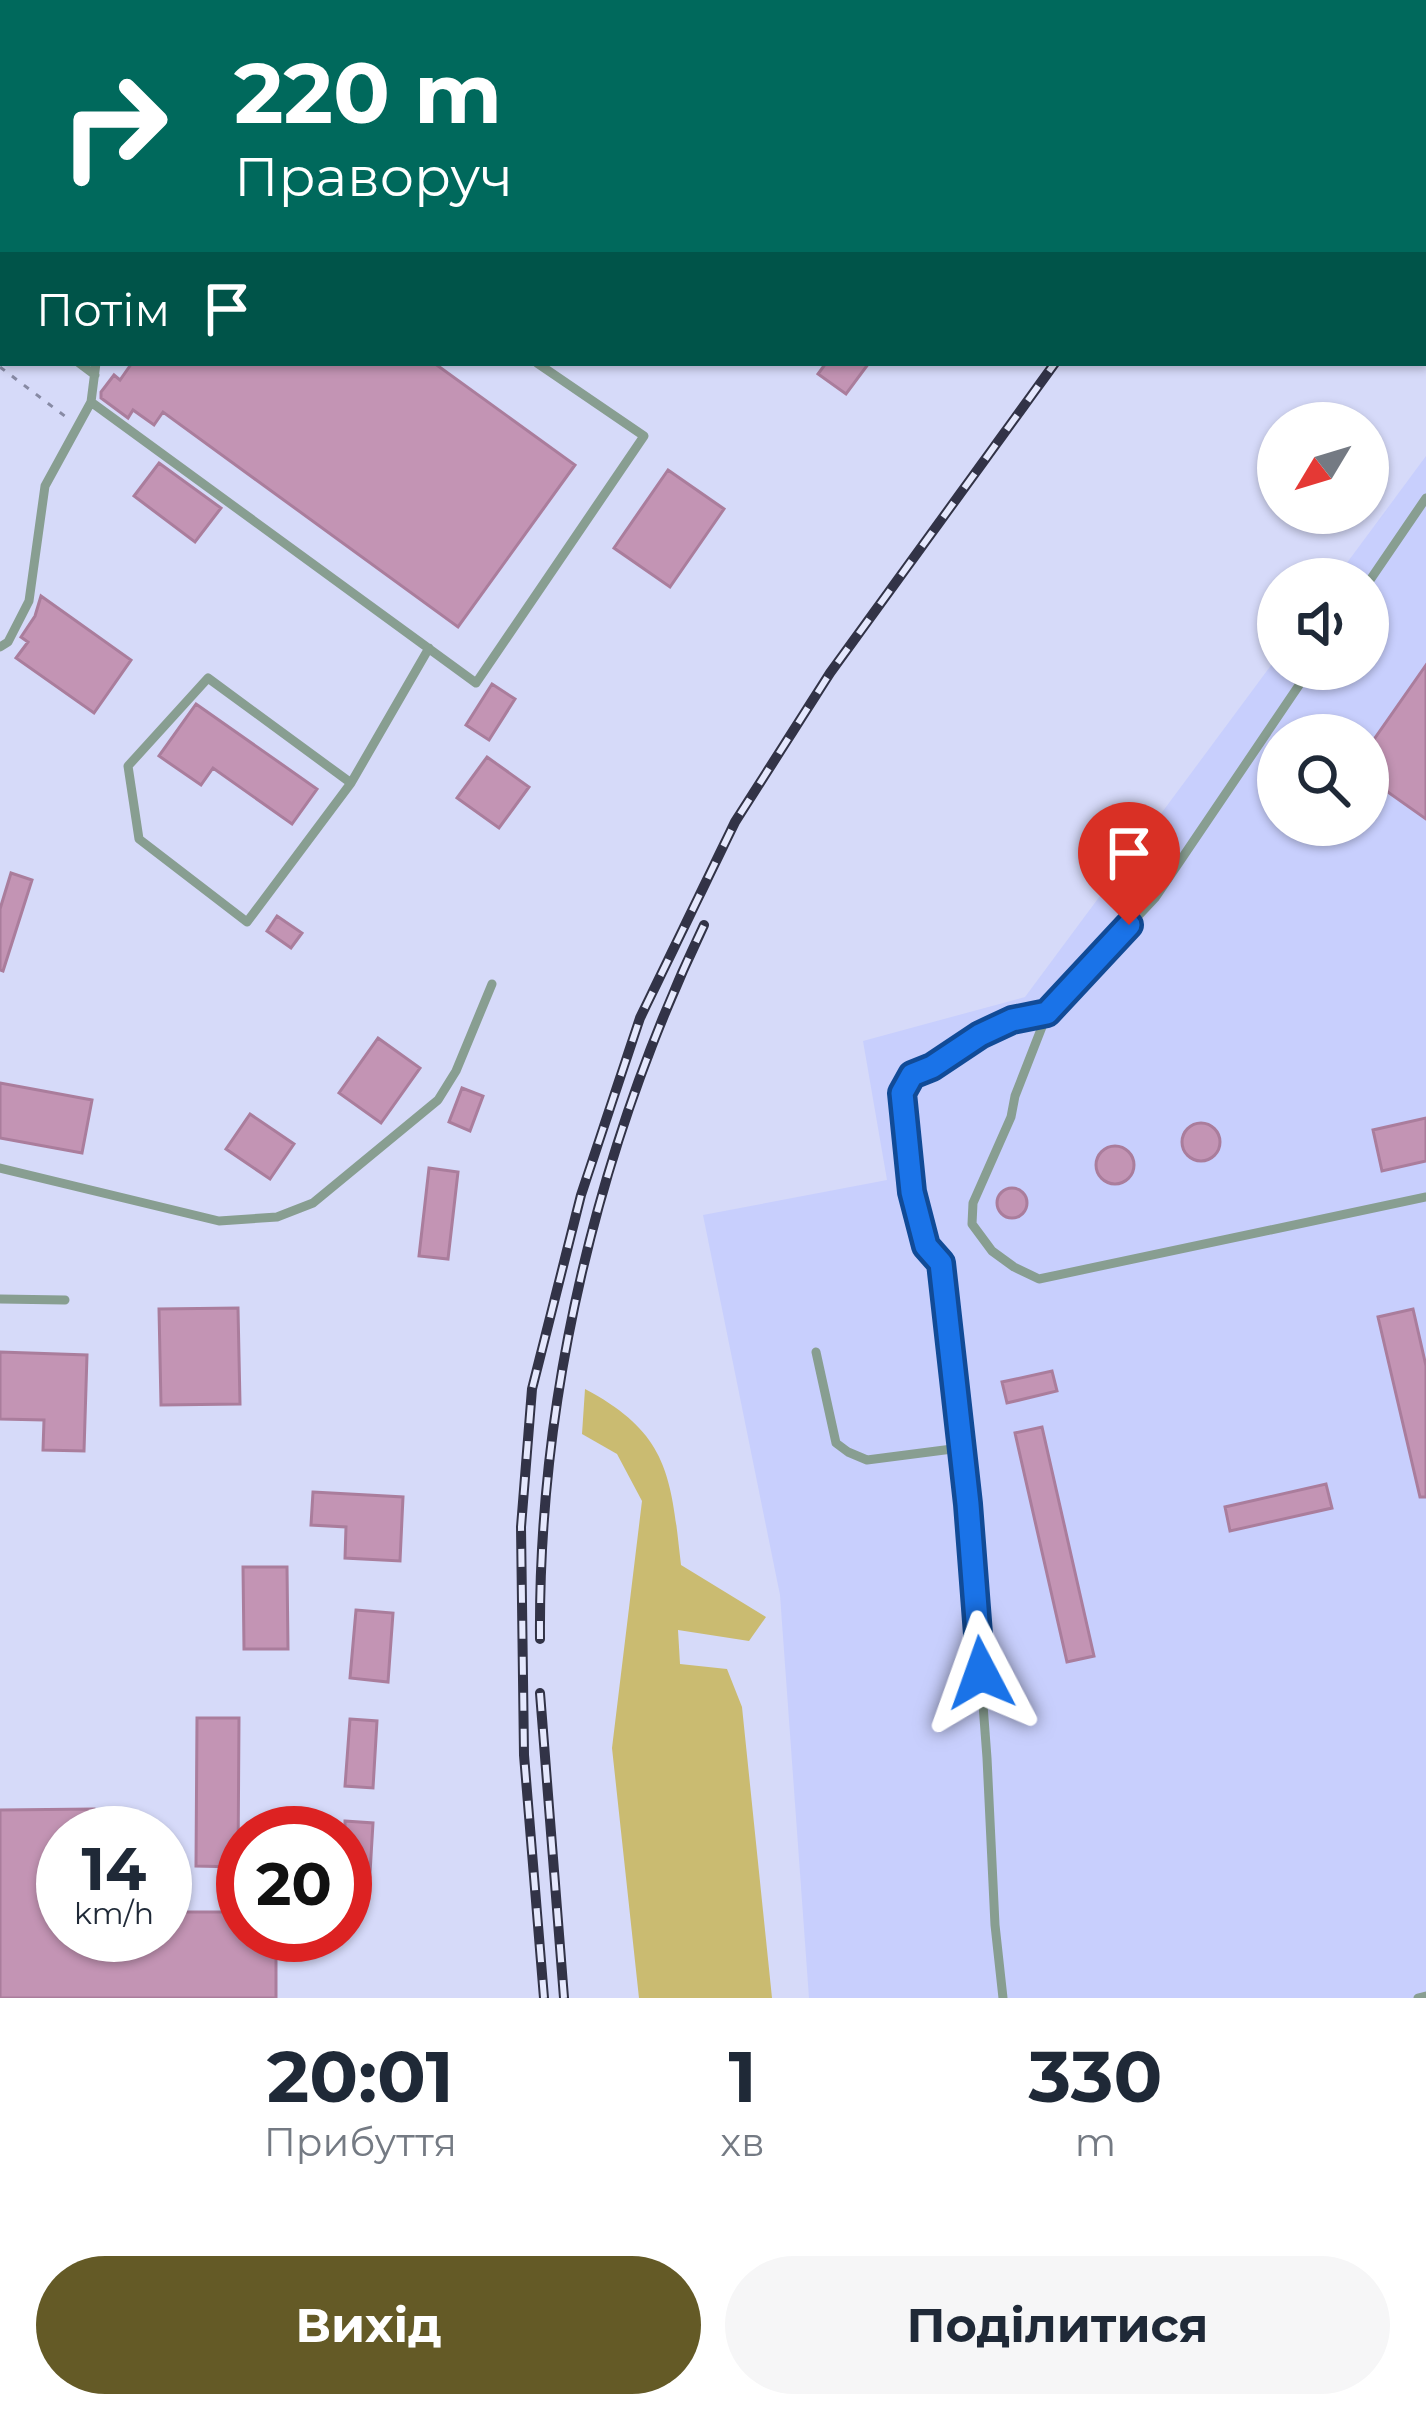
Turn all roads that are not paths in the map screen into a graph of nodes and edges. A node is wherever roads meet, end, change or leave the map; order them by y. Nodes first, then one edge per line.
1 (541, 366) edge
2 (96, 369) edge
3 (92, 402) junction
4 (1426, 498) edge
5 (1386, 558) edge
6 (0, 647) edge
7 (429, 648) junction
8 (1296, 690) edge
9 (351, 783) junction
10 (491, 984) dead end
11 (1047, 1013) junction
12 (0, 1168) edge
13 (1426, 1197) edge
14 (0, 1299) edge
15 (65, 1300) dead end
16 (816, 1352) dead end
17 (960, 1448) junction
18 (1003, 1998) edge

1 - 7 lane
2 - 3 lane
3 - 6 lane
3 - 7 lane
4 - 5 lane
7 - 9 lane
8 - 11 lane
9 - 9 lane
10 - 12 lane
11 - 13 lane
11 - 17 lane
14 - 15 lane
16 - 17 lane
17 - 18 lane

